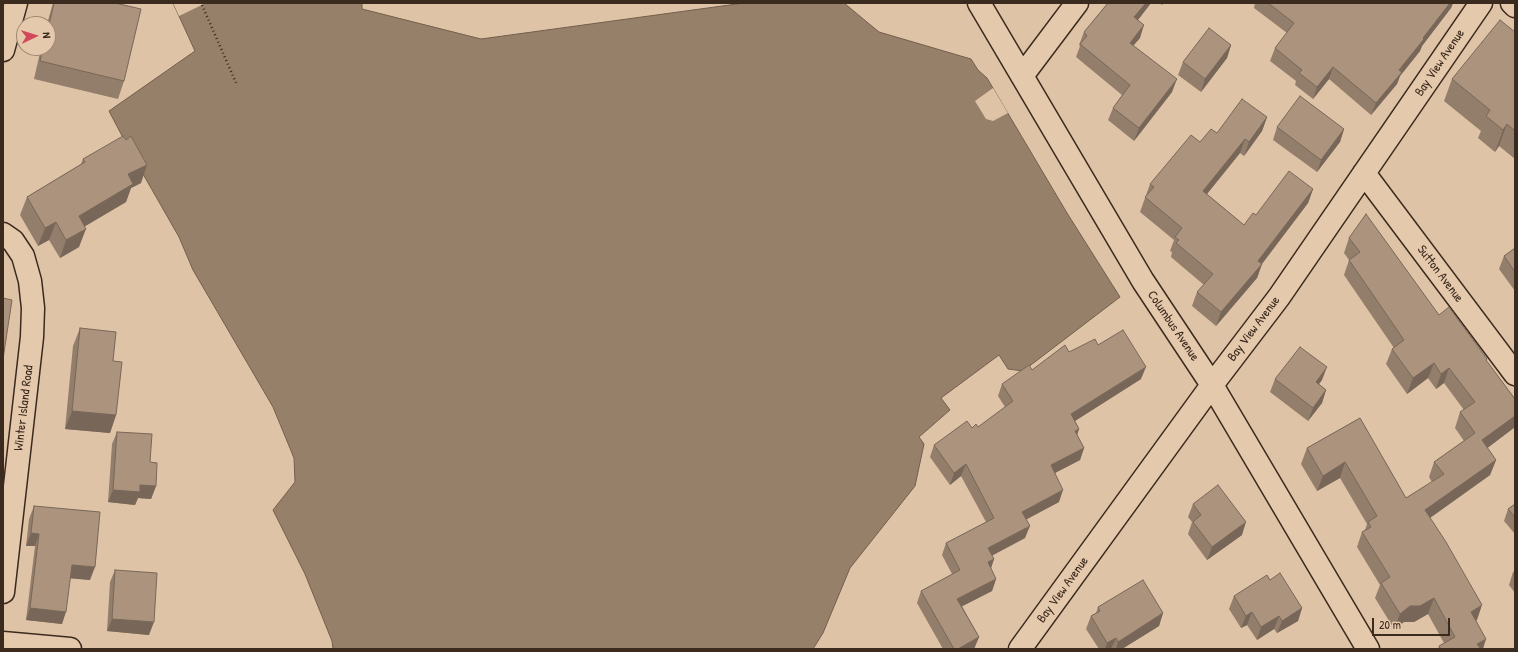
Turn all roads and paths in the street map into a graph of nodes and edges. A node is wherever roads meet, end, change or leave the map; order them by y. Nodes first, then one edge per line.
1 (16, 3) edge
2 (979, 3) edge
3 (1077, 3) edge
4 (1481, 3) edge
5 (1512, 3) edge
6 (202, 5) dead end
7 (1515, 6) edge
8 (3, 50) edge
9 (1022, 76) junction
10 (238, 84) dead end
11 (1364, 174) junction
12 (3, 234) edge
13 (1515, 374) edge
14 (1212, 384) junction
15 (3, 592) edge
16 (3, 643) edge
17 (1028, 645) edge
18 (70, 649) edge
19 (1368, 649) edge

1 - 8 street
2 - 9 street, Columbus Avenue
3 - 9 street
4 - 11 street, Bay View Avenue
5 - 7 street
6 - 10 path
9 - 14 street, Columbus Avenue
11 - 13 street, Sutton Avenue
11 - 14 street, Bay View Avenue
12 - 15 street, Winter Island Road
14 - 17 street, Bay View Avenue
14 - 19 street, Columbus Avenue
16 - 18 street

